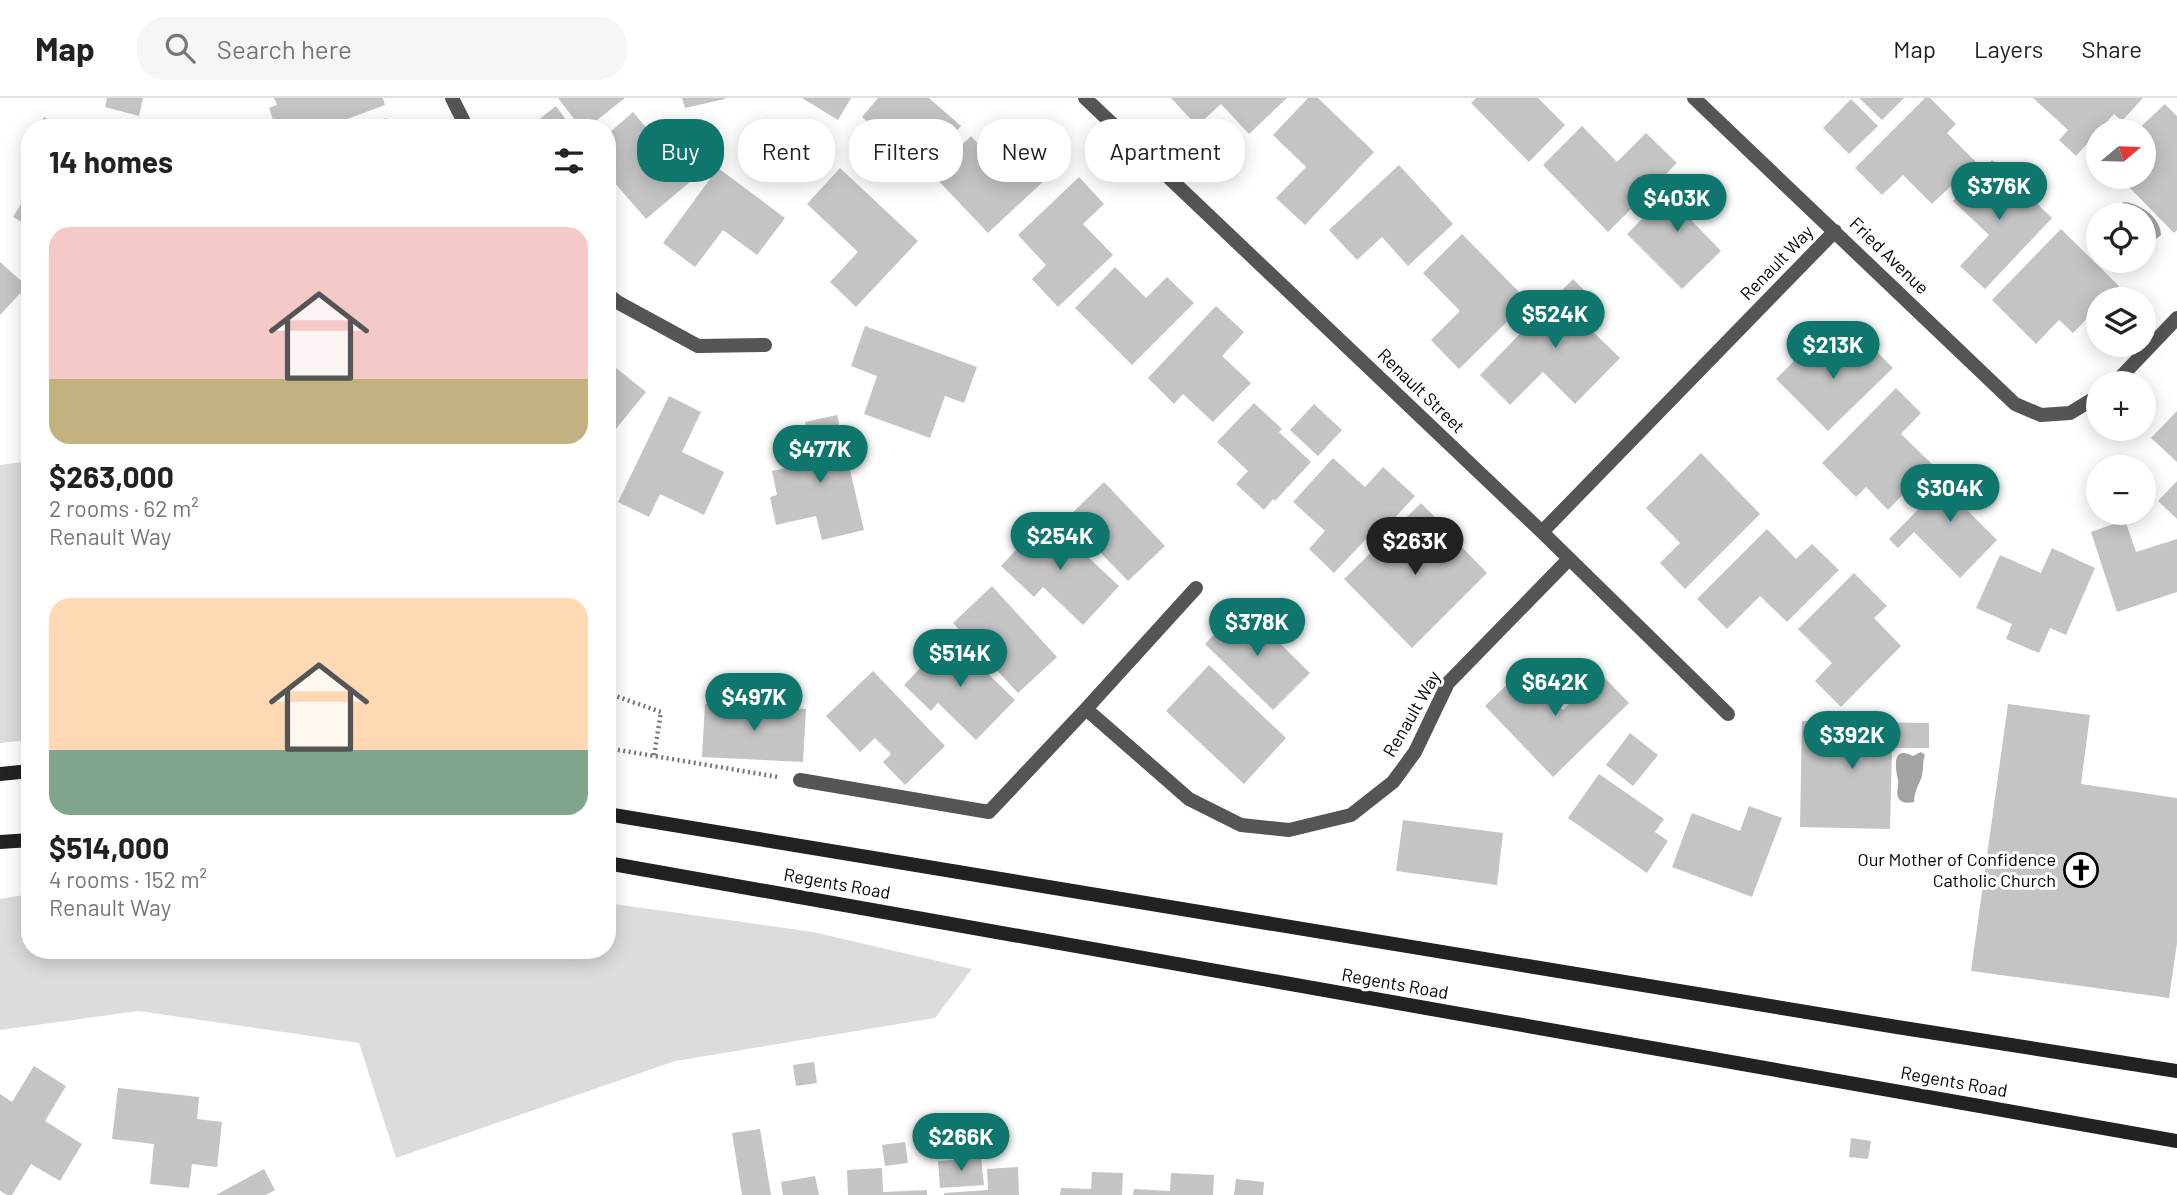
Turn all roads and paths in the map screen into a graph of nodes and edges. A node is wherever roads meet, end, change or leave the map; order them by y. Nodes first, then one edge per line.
1 (452, 98) edge
2 (1085, 98) edge
3 (1694, 98) edge
4 (462, 119) edge
5 (1835, 231) junction
6 (616, 301) edge
7 (2177, 318) edge
8 (765, 345) dead end
9 (2126, 371) edge
10 (2086, 403) edge
11 (1542, 533) junction
12 (1569, 559) junction
13 (1196, 588) dead end
14 (616, 696) edge
15 (1086, 709) junction
16 (1728, 714) dead end
17 (616, 750) edge
18 (654, 756) junction
19 (21, 772) edge
20 (0, 774) edge
21 (800, 780) joint
22 (616, 815) edge
23 (21, 841) edge
24 (0, 842) edge
25 (616, 865) edge
26 (2177, 1071) edge
27 (2177, 1140) edge

1 - 4 street
2 - 11 street, Renault Street
3 - 5 street, Fried Avenue
5 - 10 street, Fried Avenue
5 - 11 street, Renault Way
6 - 8 street
7 - 9 street
11 - 12 street, Renault Street
12 - 15 street, Renault Way
12 - 16 street, Renault Street
13 - 15 street
14 - 18 path
15 - 21 street
17 - 18 path
18 - 21 path
19 - 20 main road
22 - 26 main road, Regents Road
23 - 24 main road
25 - 27 main road, Regents Road

